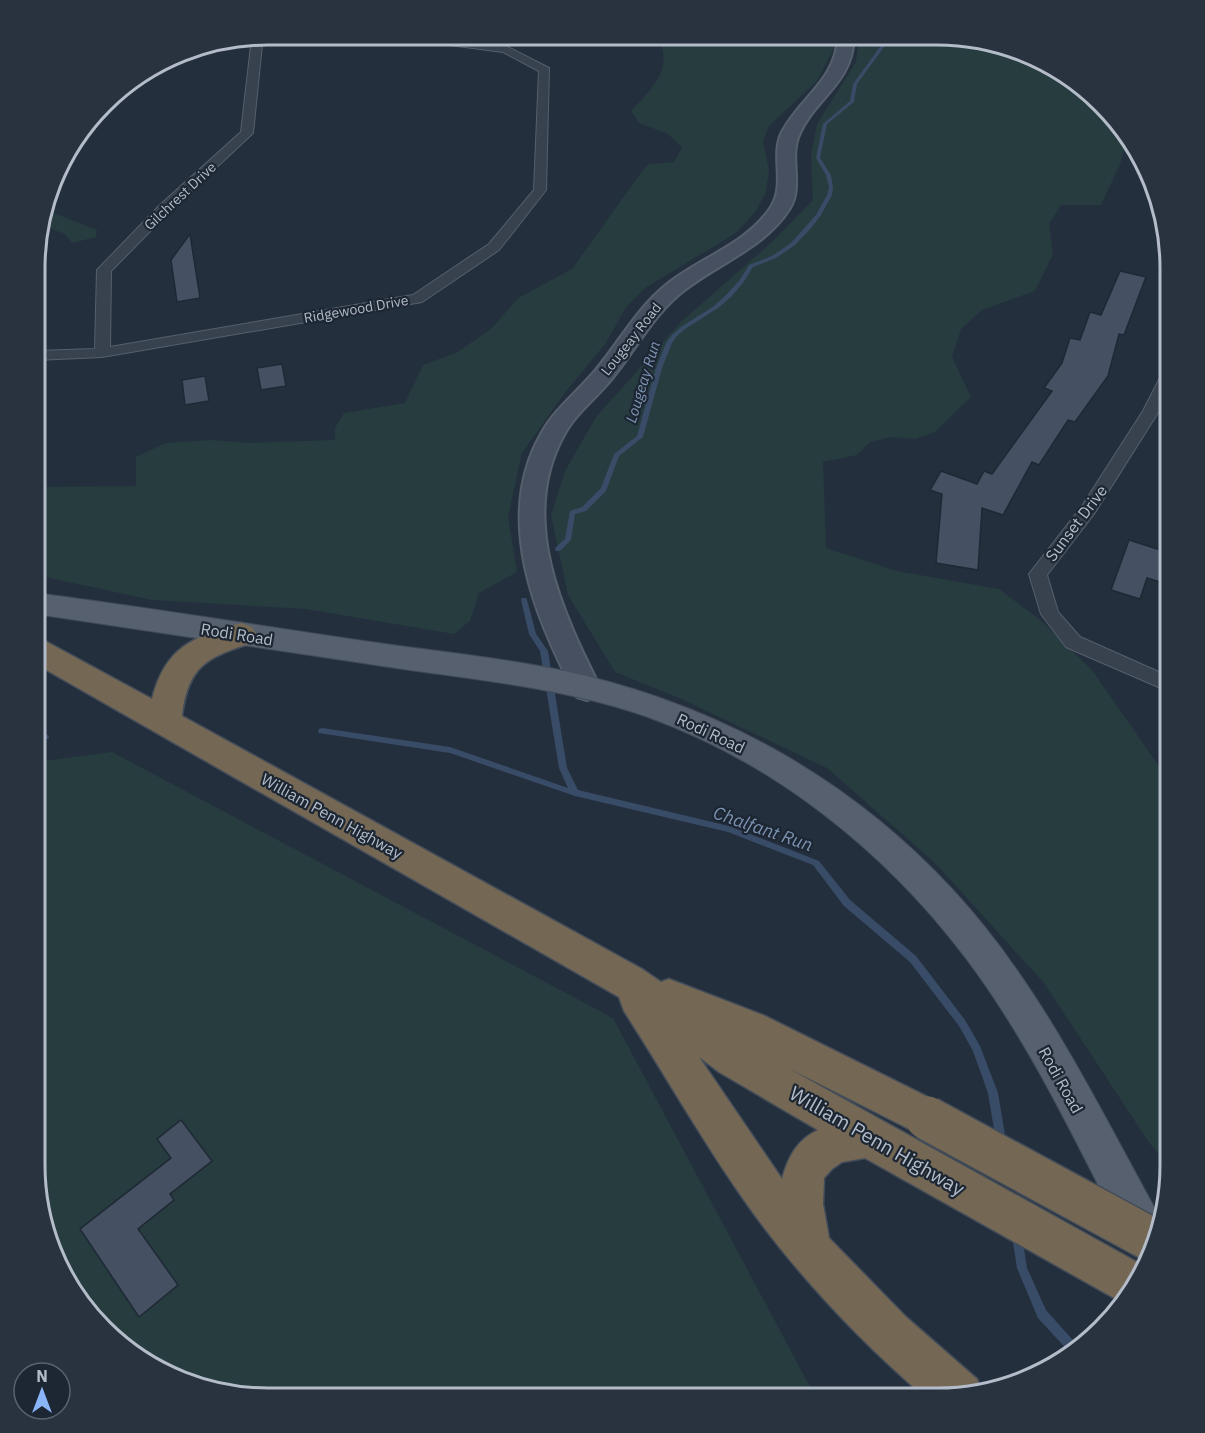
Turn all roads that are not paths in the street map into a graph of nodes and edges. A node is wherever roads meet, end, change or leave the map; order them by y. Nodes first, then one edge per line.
1 (257, 45) edge
2 (475, 45) edge
3 (845, 45) edge
4 (102, 353) junction
5 (45, 356) edge
6 (1160, 393) edge
7 (45, 604) edge
8 (241, 635) junction
9 (45, 655) edge
10 (1160, 681) edge
11 (562, 683) junction
12 (165, 722) junction
13 (628, 981) junction
14 (870, 1136) junction
15 (1148, 1237) edge
16 (1147, 1240) edge
17 (810, 1250) junction
18 (1127, 1281) edge
19 (952, 1388) edge

1 - 4 street, Gilchrest Drive
2 - 4 street, Ridgewood Drive
3 - 11 street, Lougeay Road
4 - 5 street, Ridgewood Drive
6 - 10 street, Sunset Drive
7 - 8 main road, Rodi Road
8 - 11 main road, Rodi Road
8 - 12 highway
9 - 12 highway, William Penn Highway
11 - 15 main road, Rodi Road
12 - 13 highway, William Penn Highway
13 - 14 highway, William Penn Highway
13 - 16 highway, William Penn Highway, bridge
13 - 17 highway
14 - 17 highway
14 - 18 highway, William Penn Highway
17 - 19 highway

